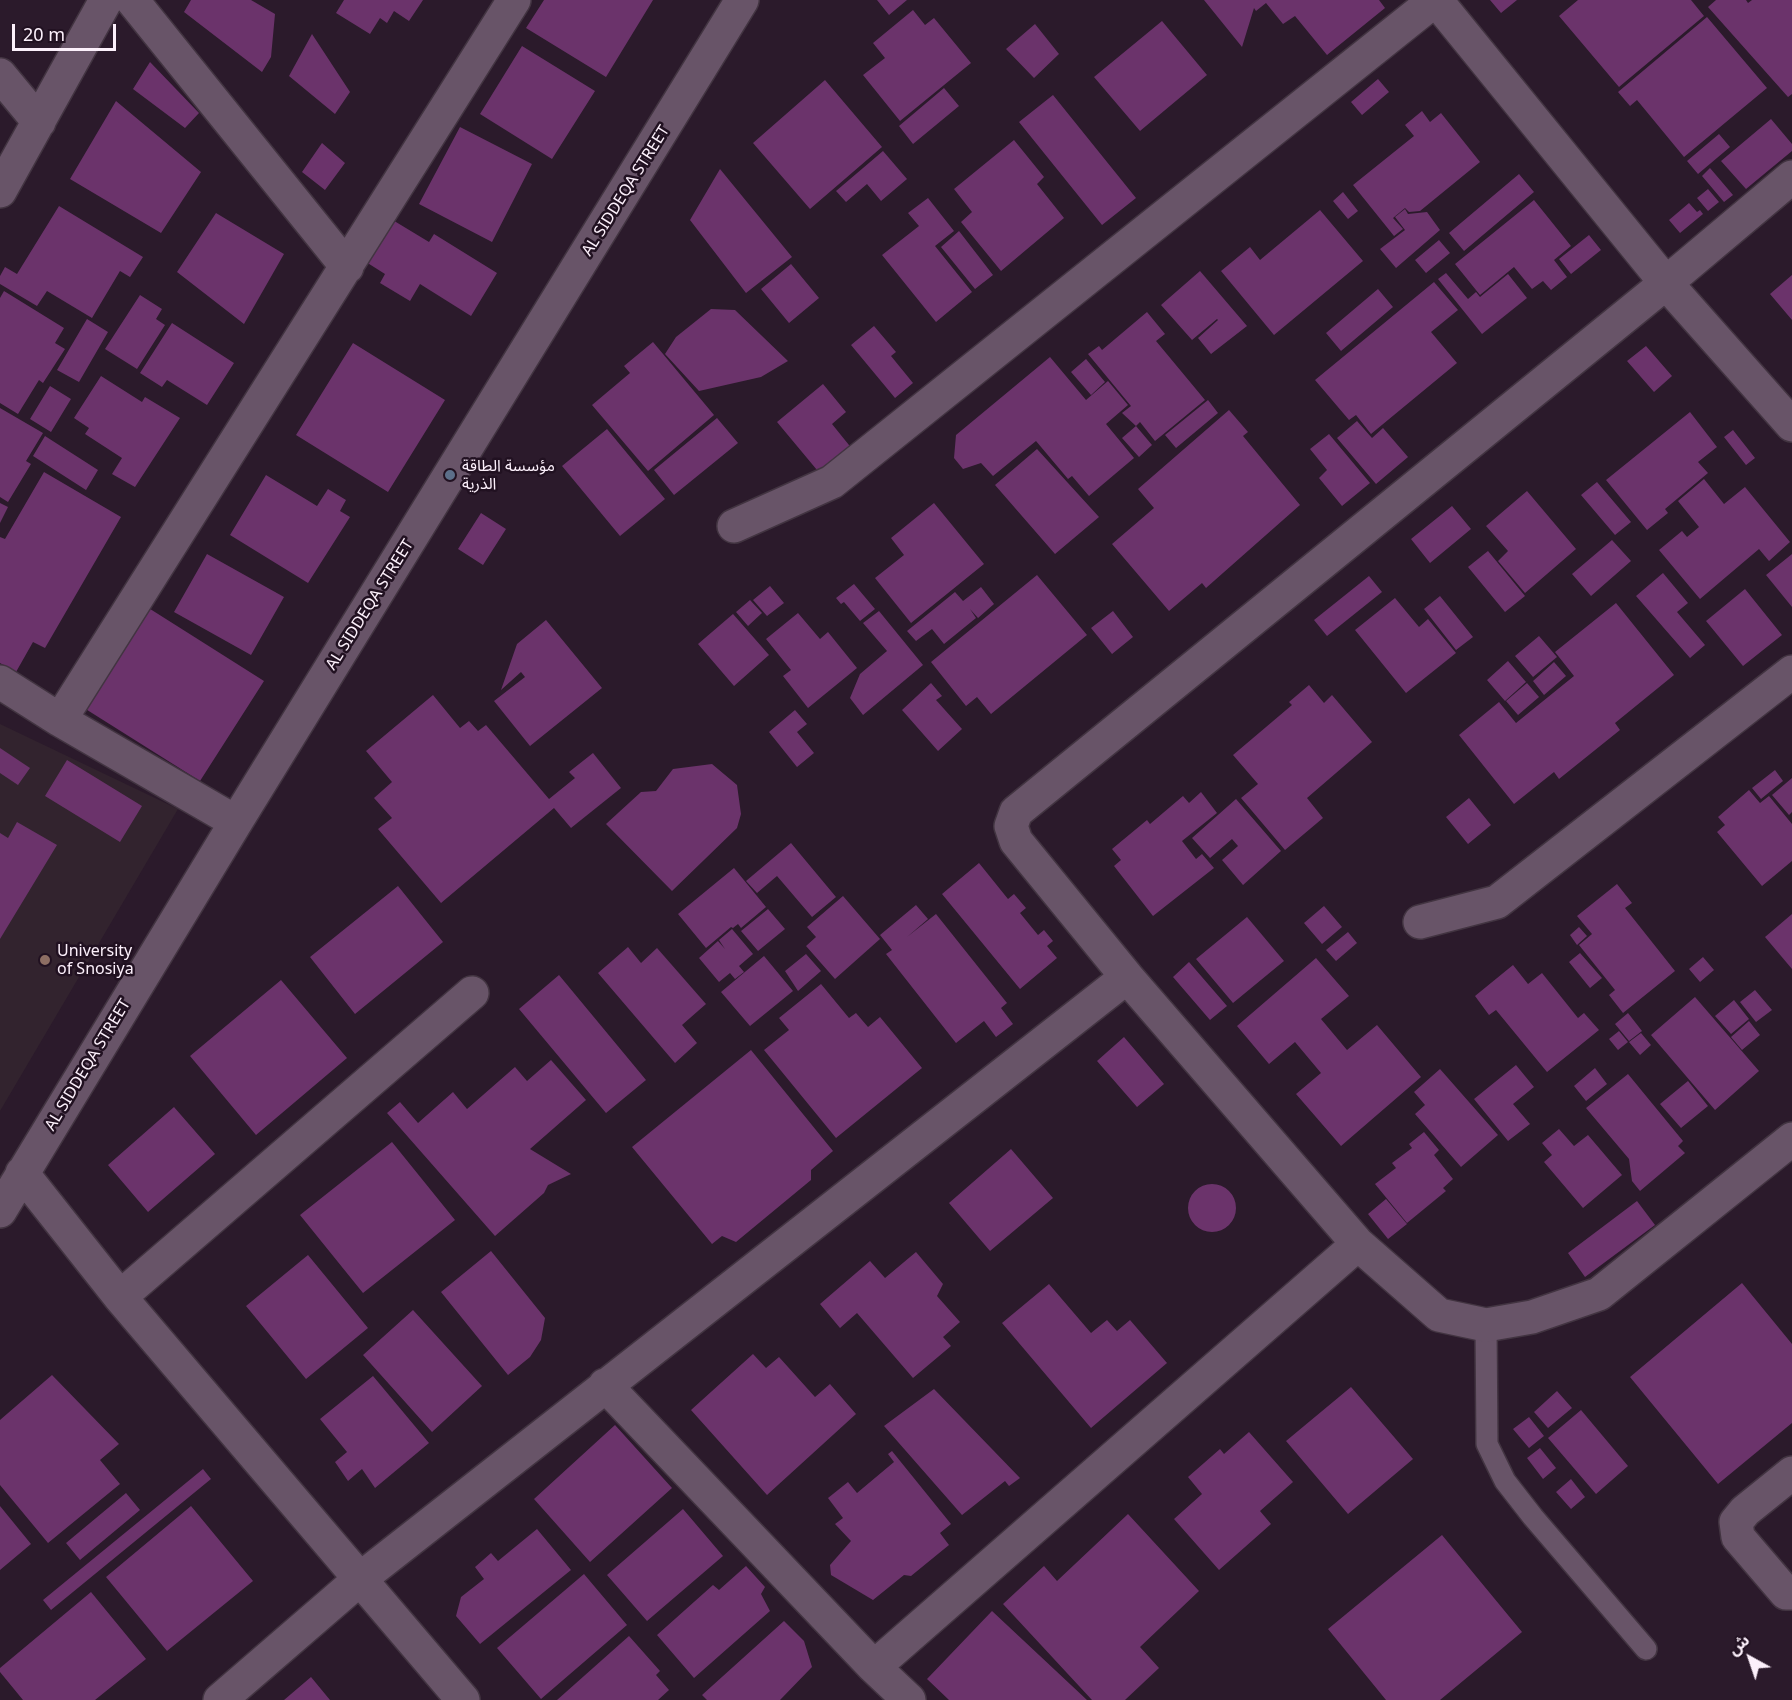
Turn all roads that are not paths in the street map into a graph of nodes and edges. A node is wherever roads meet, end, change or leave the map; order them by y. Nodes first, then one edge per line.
1 (106, 0) edge
2 (132, 0) edge
3 (514, 0) edge
4 (742, 0) edge
5 (1435, 0) edge
6 (0, 75) edge
7 (39, 122) junction
8 (1792, 177) edge
9 (0, 191) edge
10 (347, 267) junction
11 (1666, 283) junction
12 (1792, 424) edge
13 (734, 526) dead end
14 (1792, 672) edge
15 (0, 681) edge
16 (60, 720) junction
17 (236, 822) junction
18 (1420, 922) dead end
19 (1127, 977) junction
20 (472, 993) dead end
21 (1792, 1139) edge
22 (22, 1173) junction
23 (0, 1211) edge
24 (1358, 1244) junction
25 (120, 1297) junction
26 (1486, 1325) junction
27 (605, 1385) junction
28 (1792, 1473) edge
29 (360, 1579) junction
30 (1792, 1593) edge
31 (1646, 1649) dead end
32 (874, 1667) junction
33 (220, 1700) edge
34 (463, 1700) edge
35 (909, 1700) edge

1 - 7 street
2 - 10 street
3 - 10 street
4 - 17 street, AL SIDDEQA STREET
5 - 11 street
5 - 13 street
6 - 7 street
7 - 9 street
8 - 11 street
10 - 16 street
11 - 12 street
11 - 19 street
14 - 18 street
15 - 16 street
16 - 17 street
17 - 22 street, AL SIDDEQA STREET
19 - 24 street
19 - 27 street
20 - 25 street
21 - 26 street
22 - 23 street, AL SIDDEQA STREET
22 - 25 street
24 - 26 street
24 - 32 street
25 - 29 street
26 - 31 lane
27 - 29 street
27 - 32 street
28 - 30 street
29 - 33 street
29 - 34 street
32 - 35 street

